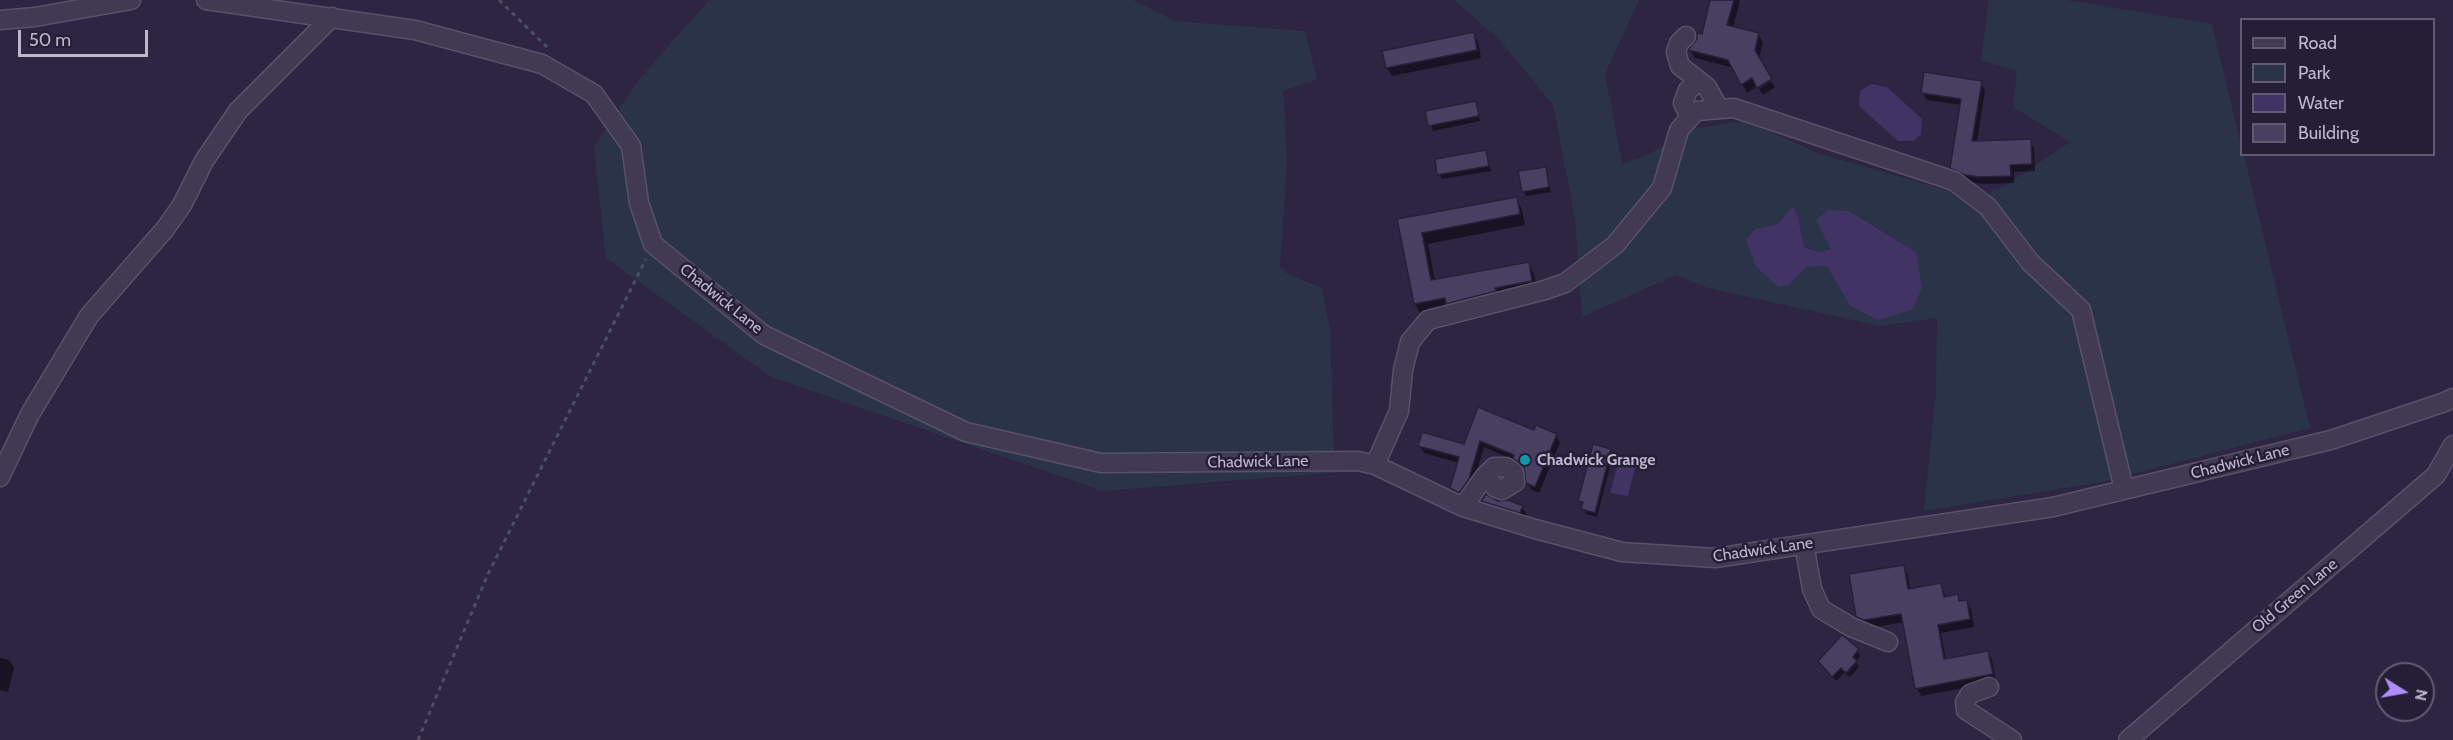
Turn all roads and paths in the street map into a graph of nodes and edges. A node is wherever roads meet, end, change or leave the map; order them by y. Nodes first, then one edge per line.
1 (131, 0) edge
2 (206, 0) edge
3 (499, 0) edge
4 (332, 17) junction
5 (0, 20) edge
6 (1686, 36) dead end
7 (551, 51) dead end
8 (1699, 82) junction
9 (1719, 109) junction
10 (1690, 117) junction
11 (654, 244) junction
12 (2450, 405) edge
13 (2453, 445) edge
14 (1375, 465) junction
15 (0, 477) edge
16 (1484, 477) dead end
17 (2124, 489) junction
18 (1463, 507) junction
19 (1804, 544) junction
20 (1888, 642) dead end
21 (1989, 687) dead end
22 (418, 740) edge
23 (2012, 740) edge
24 (2128, 740) edge

1 - 5 street
2 - 4 street
3 - 7 path
4 - 11 street
4 - 15 street
6 - 8 street
8 - 9 street
8 - 10 street
9 - 10 street
9 - 17 street
10 - 14 street
11 - 14 street, Chadwick Lane
11 - 22 path
12 - 17 street, Chadwick Lane
13 - 24 street, Old Green Lane
14 - 18 street, Chadwick Lane
16 - 18 street
17 - 19 street, Chadwick Lane
18 - 19 street, Chadwick Lane
19 - 20 street
21 - 23 street

